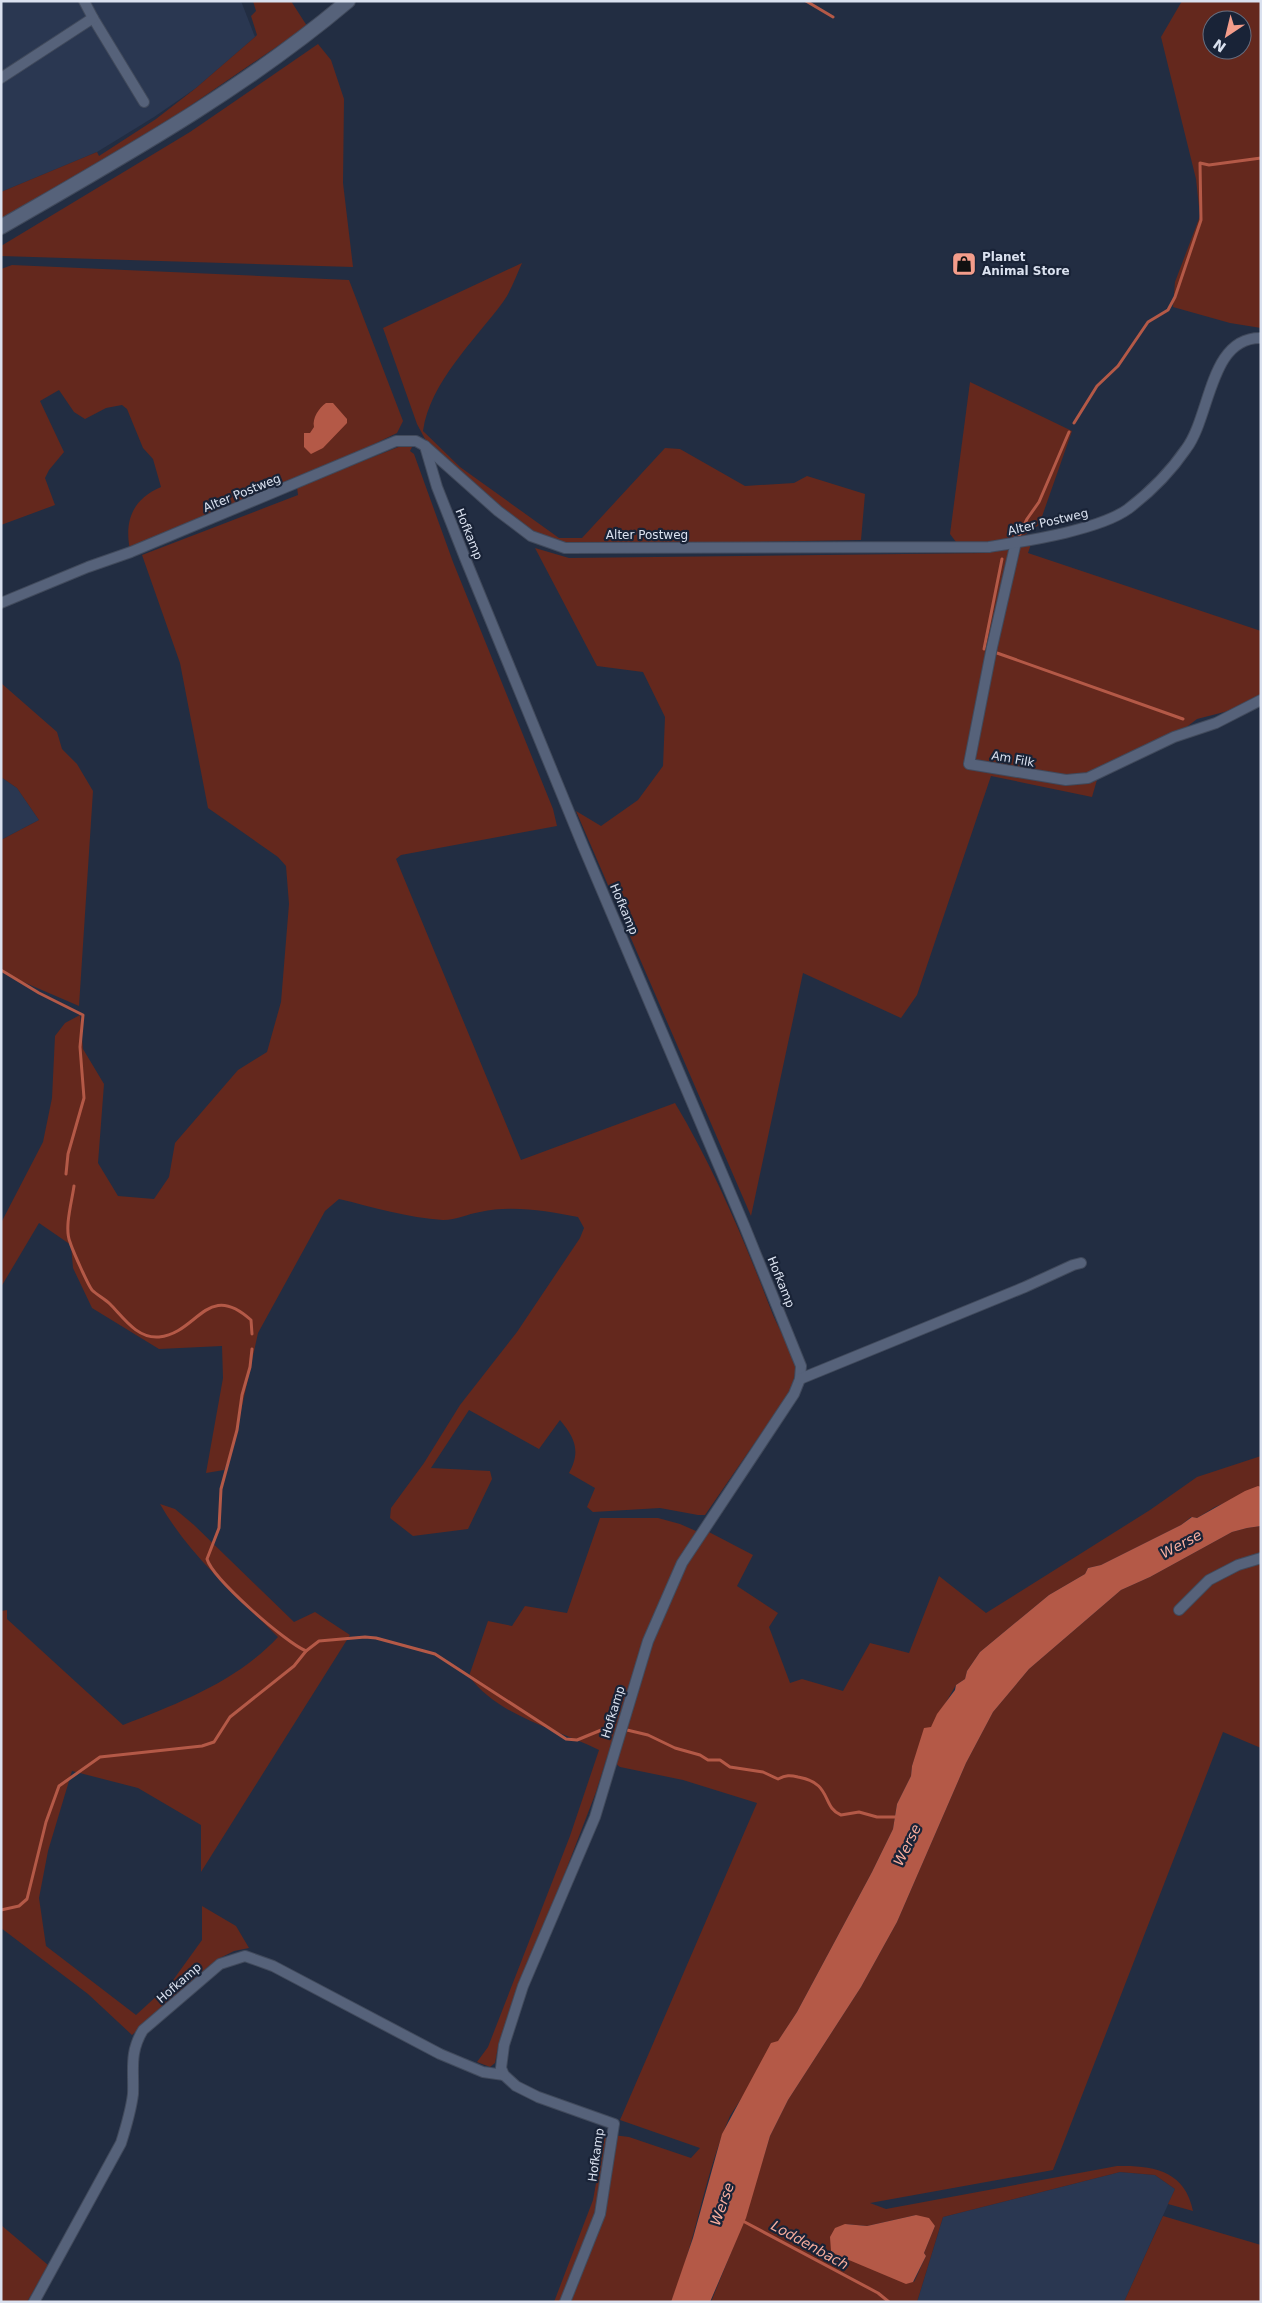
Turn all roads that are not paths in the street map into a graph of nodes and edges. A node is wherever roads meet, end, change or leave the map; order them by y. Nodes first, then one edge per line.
1 (84, 1) edge
2 (348, 1) edge
3 (94, 18) junction
4 (1, 78) edge
5 (144, 102) dead end
6 (1, 227) edge
7 (1261, 338) edge
8 (424, 446) junction
9 (1016, 542) junction
10 (1, 603) edge
11 (1261, 700) edge
12 (1081, 1263) dead end
13 (800, 1380) junction
14 (1261, 1558) edge
15 (1180, 1610) dead end
16 (504, 2075) junction
17 (34, 2302) edge
18 (565, 2302) edge

1 - 3 street
2 - 6 main road
3 - 4 street
3 - 5 street
7 - 9 street, Alter Postweg
8 - 9 street, Alter Postweg
8 - 10 street, Alter Postweg
8 - 13 street, Hofkamp
9 - 11 street, Am Filk
12 - 13 street
13 - 16 street, Hofkamp
14 - 15 street
16 - 17 street, Hofkamp
16 - 18 street, Hofkamp

